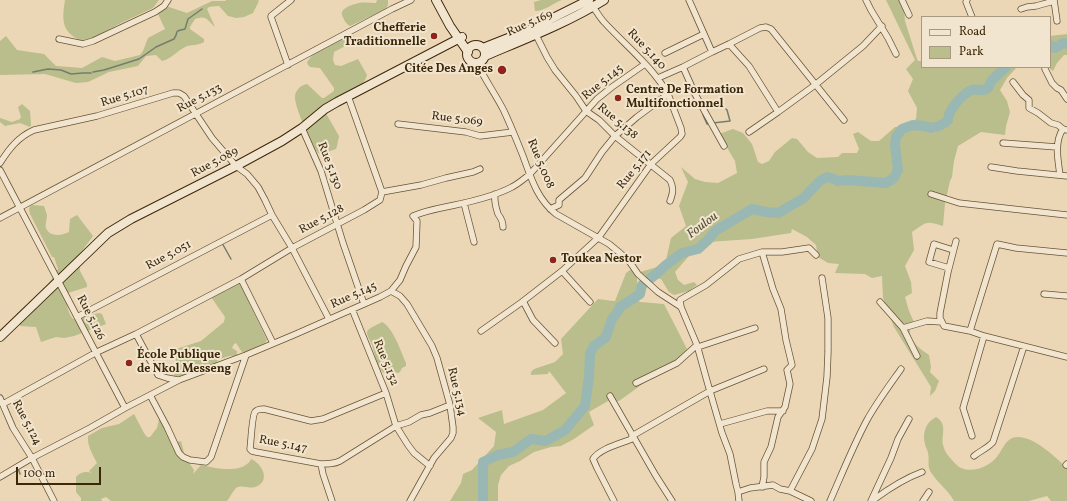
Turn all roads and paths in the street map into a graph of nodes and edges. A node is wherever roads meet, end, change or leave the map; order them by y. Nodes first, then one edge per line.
1 (168, 0) edge
2 (291, 0) edge
3 (411, 0) edge
4 (436, 0) edge
5 (440, 0) edge
6 (604, 0) edge
7 (689, 0) edge
8 (866, 0) edge
9 (902, 0) edge
10 (967, 0) edge
11 (1054, 0) edge
12 (591, 3) edge
13 (1021, 9) dead end
14 (909, 15) dead end
15 (972, 16) edge
16 (1057, 21) dead end
17 (882, 26) junction
18 (704, 34) junction
19 (536, 35) junction
20 (59, 38) dead end
21 (460, 38) junction
22 (729, 44) junction
23 (469, 50) junction
24 (484, 52) junction
25 (712, 52) junction
26 (665, 53) dead end
27 (896, 54) dead end
28 (477, 63) junction
29 (645, 64) junction
30 (288, 65) junction
31 (683, 67) junction
32 (1045, 69) dead end
33 (658, 78) junction
34 (1013, 82) dead end
35 (815, 85) junction
36 (668, 94) junction
37 (348, 96) junction
38 (1067, 99) edge
39 (586, 111) junction
40 (778, 112) junction
41 (196, 113) junction
42 (844, 120) dead end
43 (398, 124) dead end
44 (302, 128) junction
45 (1065, 129) edge
46 (513, 132) junction
47 (749, 132) dead end
48 (615, 136) junction
49 (1004, 143) dead end
50 (724, 146) dead end
51 (1057, 147) junction
52 (0, 164) edge
53 (651, 164) junction
54 (236, 166) junction
55 (991, 167) dead end
56 (480, 169) dead end
57 (0, 170) edge
58 (530, 174) junction
59 (1060, 175) junction
60 (1067, 176) edge
61 (382, 192) junction
62 (495, 194) junction
63 (931, 194) dead end
64 (670, 201) dead end
65 (464, 203) junction
66 (19, 208) junction
67 (550, 209) junction
68 (1067, 214) edge
69 (272, 215) junction
70 (0, 218) edge
71 (338, 225) junction
72 (504, 227) dead end
73 (599, 237) junction
74 (956, 241) dead end
75 (474, 242) dead end
76 (292, 248) junction
77 (953, 250) junction
78 (762, 252) junction
79 (1067, 253) edge
80 (816, 255) dead end
81 (949, 268) junction
82 (562, 271) junction
83 (822, 278) dead end
84 (240, 279) junction
85 (59, 281) junction
86 (391, 291) junction
87 (1044, 294) dead end
88 (1067, 296) edge
89 (523, 301) junction
90 (590, 302) dead end
91 (880, 302) dead end
92 (364, 304) junction
93 (681, 307) junction
94 (352, 309) junction
95 (77, 317) junction
96 (329, 320) junction
97 (942, 322) junction
98 (755, 328) dead end
99 (904, 328) junction
100 (481, 331) dead end
101 (970, 331) junction
102 (136, 334) junction
103 (984, 336) junction
104 (0, 337) edge
105 (273, 343) junction
106 (555, 343) dead end
107 (698, 346) junction
108 (1024, 346) junction
109 (95, 353) junction
110 (246, 355) junction
111 (917, 356) dead end
112 (1067, 357) edge
113 (764, 369) dead end
114 (901, 369) dead end
115 (158, 375) junction
116 (178, 380) junction
117 (636, 383) dead end
118 (164, 387) junction
119 (710, 391) junction
120 (386, 393) junction
121 (150, 395) junction
122 (610, 396) dead end
123 (0, 398) edge
124 (3, 404) junction
125 (450, 405) junction
126 (125, 408) junction
127 (783, 411) junction
128 (909, 419) dead end
129 (720, 424) junction
130 (396, 426) junction
131 (972, 436) dead end
132 (633, 437) junction
133 (974, 456) dead end
134 (32, 458) junction
135 (321, 464) junction
136 (430, 466) junction
137 (922, 472) dead end
138 (0, 477) edge
139 (762, 487) junction
140 (738, 492) junction
141 (790, 492) junction
142 (928, 492) dead end
143 (54, 501) edge
144 (332, 501) edge
145 (410, 501) edge
146 (614, 501) edge
147 (672, 501) edge
148 (739, 501) edge
149 (811, 501) edge
150 (830, 501) edge
151 (872, 501) edge
152 (923, 501) edge

1 - 20 street
2 - 30 street
3 - 30 street, Rue 5.133
4 - 21 street
5 - 21 street
6 - 12 street, Rue 5.169
7 - 18 street
8 - 17 street
9 - 14 street
10 - 15 street
11 - 13 street
11 - 16 street
12 - 19 street, Rue 5.169
12 - 24 street, Rue 5.169
12 - 29 street, Rue 5.140
17 - 27 street
17 - 35 street
18 - 25 street
18 - 26 street
19 - 24 street, Rue 5.169
19 - 39 street, Rue 5.138
21 - 23 street
21 - 37 street, Rue 5.089
22 - 25 street
22 - 35 street
22 - 40 street
23 - 24 street
23 - 28 street
24 - 28 street
25 - 31 street
28 - 46 street, Rue 5.008
29 - 33 street, Rue 5.140
29 - 39 street, Rue 5.145
30 - 41 street, Rue 5.133
31 - 33 street
31 - 50 street
32 - 38 street
33 - 36 street, Rue 5.140
34 - 45 street
35 - 40 street
35 - 42 street
36 - 48 street
36 - 53 street, Rue 5.171
37 - 44 street, Rue 5.089
37 - 61 street
39 - 48 street, Rue 5.138
39 - 58 street, Rue 5.145
40 - 47 street
41 - 52 street, Rue 5.107
41 - 54 street, Rue 5.107
41 - 66 street, Rue 5.133
43 - 46 street, Rue 5.069
44 - 54 street, Rue 5.089
44 - 71 street, Rue 5.130
45 - 51 street
46 - 58 street, Rue 5.008
48 - 53 street, Rue 5.138
48 - 67 street
49 - 51 street
51 - 59 street
53 - 64 street, Rue 5.138
53 - 73 street, Rue 5.171
54 - 69 street, Rue 5.107
54 - 85 street, Rue 5.089
55 - 59 street
56 - 61 street
57 - 66 street, Rue 5.126
58 - 62 street, Rue 5.145
58 - 67 street, Rue 5.008
59 - 60 street
61 - 71 street, Rue 5.128
62 - 65 street, Rue 5.145
62 - 72 street
63 - 68 street
65 - 75 street
65 - 86 street, Rue 5.145
66 - 70 street, Rue 5.133
66 - 85 street, Rue 5.126
67 - 73 street, Rue 5.008
69 - 76 street, Rue 5.107
69 - 95 street, Rue 5.051
71 - 76 street, Rue 5.128
71 - 92 street, Rue 5.130
73 - 82 street, Rue 5.171
73 - 93 street, Rue 5.008
74 - 77 street
76 - 84 street, Rue 5.128
76 - 96 street, Rue 5.107
77 - 81 street
77 - 81 street
78 - 80 street
78 - 93 street
78 - 127 street
79 - 101 street
81 - 97 street
82 - 89 street, Rue 5.171
82 - 90 street
83 - 141 street
84 - 102 street, Rue 5.126
84 - 105 street
85 - 95 street, Rue 5.126
85 - 104 street, Rue 5.089
86 - 92 street, Rue 5.145
86 - 125 street, Rue 5.134
87 - 88 street
89 - 100 street, Rue 5.171
89 - 106 street
91 - 99 street
92 - 94 street, Rue 5.145
93 - 107 street
94 - 96 street, Rue 5.145
94 - 120 street, Rue 5.132
95 - 109 street, Rue 5.126
96 - 105 street, Rue 5.145
97 - 99 street
97 - 101 street
98 - 107 street
99 - 111 street
101 - 103 street
102 - 109 street, Rue 5.126
102 - 115 street
103 - 108 street
103 - 131 street
105 - 110 street, Rue 5.145
107 - 117 street
107 - 119 street
108 - 112 street
108 - 133 street
109 - 124 street
109 - 126 street
110 - 116 street, Rue 5.145
110 - 121 street
113 - 119 street
114 - 150 street
115 - 116 street
115 - 118 street
116 - 118 street, Rue 5.145
118 - 121 street, Rue 5.145
119 - 129 street
119 - 132 street
120 - 130 street, Rue 5.132
120 - 135 street, Rue 5.147
121 - 126 street, Rue 5.145
122 - 132 street
123 - 124 street, Rue 5.124
124 - 134 street, Rue 5.124
125 - 130 street, Rue 5.147
125 - 136 street, Rue 5.134
126 - 134 street, Rue 5.145
127 - 129 street
127 - 139 street
128 - 151 street
129 - 140 street
130 - 135 street, Rue 5.147
130 - 136 street, Rue 5.132
132 - 146 street
132 - 147 street
134 - 138 street, Rue 5.145
134 - 143 street, Rue 5.124
135 - 144 street
136 - 145 street, Rue 5.134
137 - 151 street
139 - 140 street
139 - 141 street
140 - 148 street
141 - 149 street
142 - 152 street

